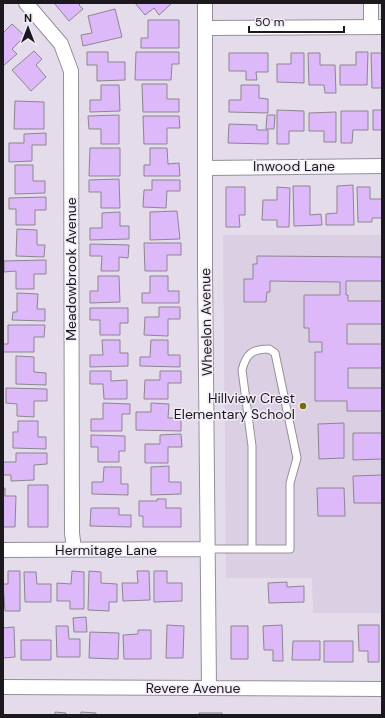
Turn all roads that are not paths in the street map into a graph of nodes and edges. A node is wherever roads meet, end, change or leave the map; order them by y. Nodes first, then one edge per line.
1 (26, 3) edge
2 (205, 3) edge
3 (371, 3) edge
4 (377, 27) edge
5 (205, 28) junction
6 (382, 166) edge
7 (206, 168) junction
8 (74, 549) junction
9 (209, 549) junction
10 (252, 549) junction
11 (3, 550) edge
12 (3, 687) edge
13 (210, 688) junction
14 (382, 689) edge

1 - 8 street, Meadowbrook Avenue
2 - 5 street, Wheelon Avenue
3 - 4 street
4 - 5 street
5 - 7 street, Wheelon Avenue
6 - 7 street, Inwood Lane
7 - 9 street, Wheelon Avenue
8 - 9 street, Hermitage Lane
8 - 11 street, Hermitage Lane
9 - 10 lane
9 - 13 street, Wheelon Avenue
10 - 10 lane
12 - 13 street, Revere Avenue
13 - 14 street, Revere Avenue

